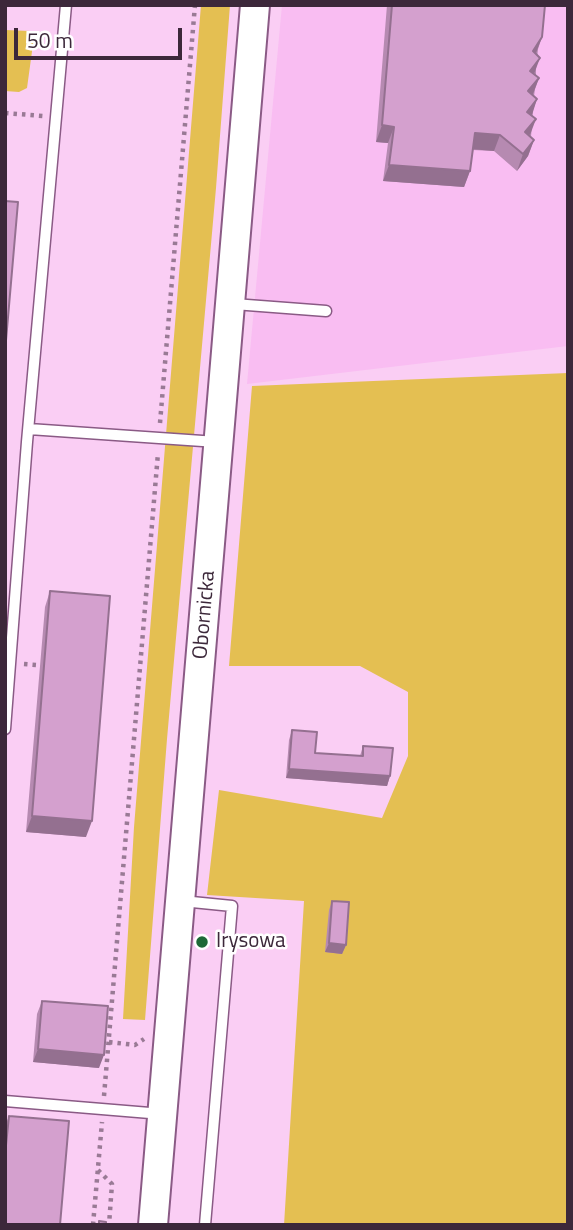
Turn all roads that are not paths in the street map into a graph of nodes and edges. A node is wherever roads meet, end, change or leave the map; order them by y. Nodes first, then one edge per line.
1 (66, 5) edge
2 (255, 5) edge
3 (230, 304) junction
4 (326, 311) dead end
5 (29, 429) junction
6 (219, 443) junction
7 (5, 562) edge
8 (18, 563) junction
9 (5, 729) edge
10 (181, 901) junction
11 (5, 1101) edge
12 (163, 1114) junction
13 (153, 1225) edge
14 (205, 1225) edge

1 - 5 lane
2 - 3 main road, Obornicka
3 - 4 lane
3 - 6 main road, Obornicka
5 - 6 lane
5 - 8 lane
6 - 10 main road, Obornicka
7 - 8 lane
8 - 9 lane
10 - 12 main road, Obornicka
10 - 14 lane
11 - 12 lane
12 - 13 main road, Obornicka

